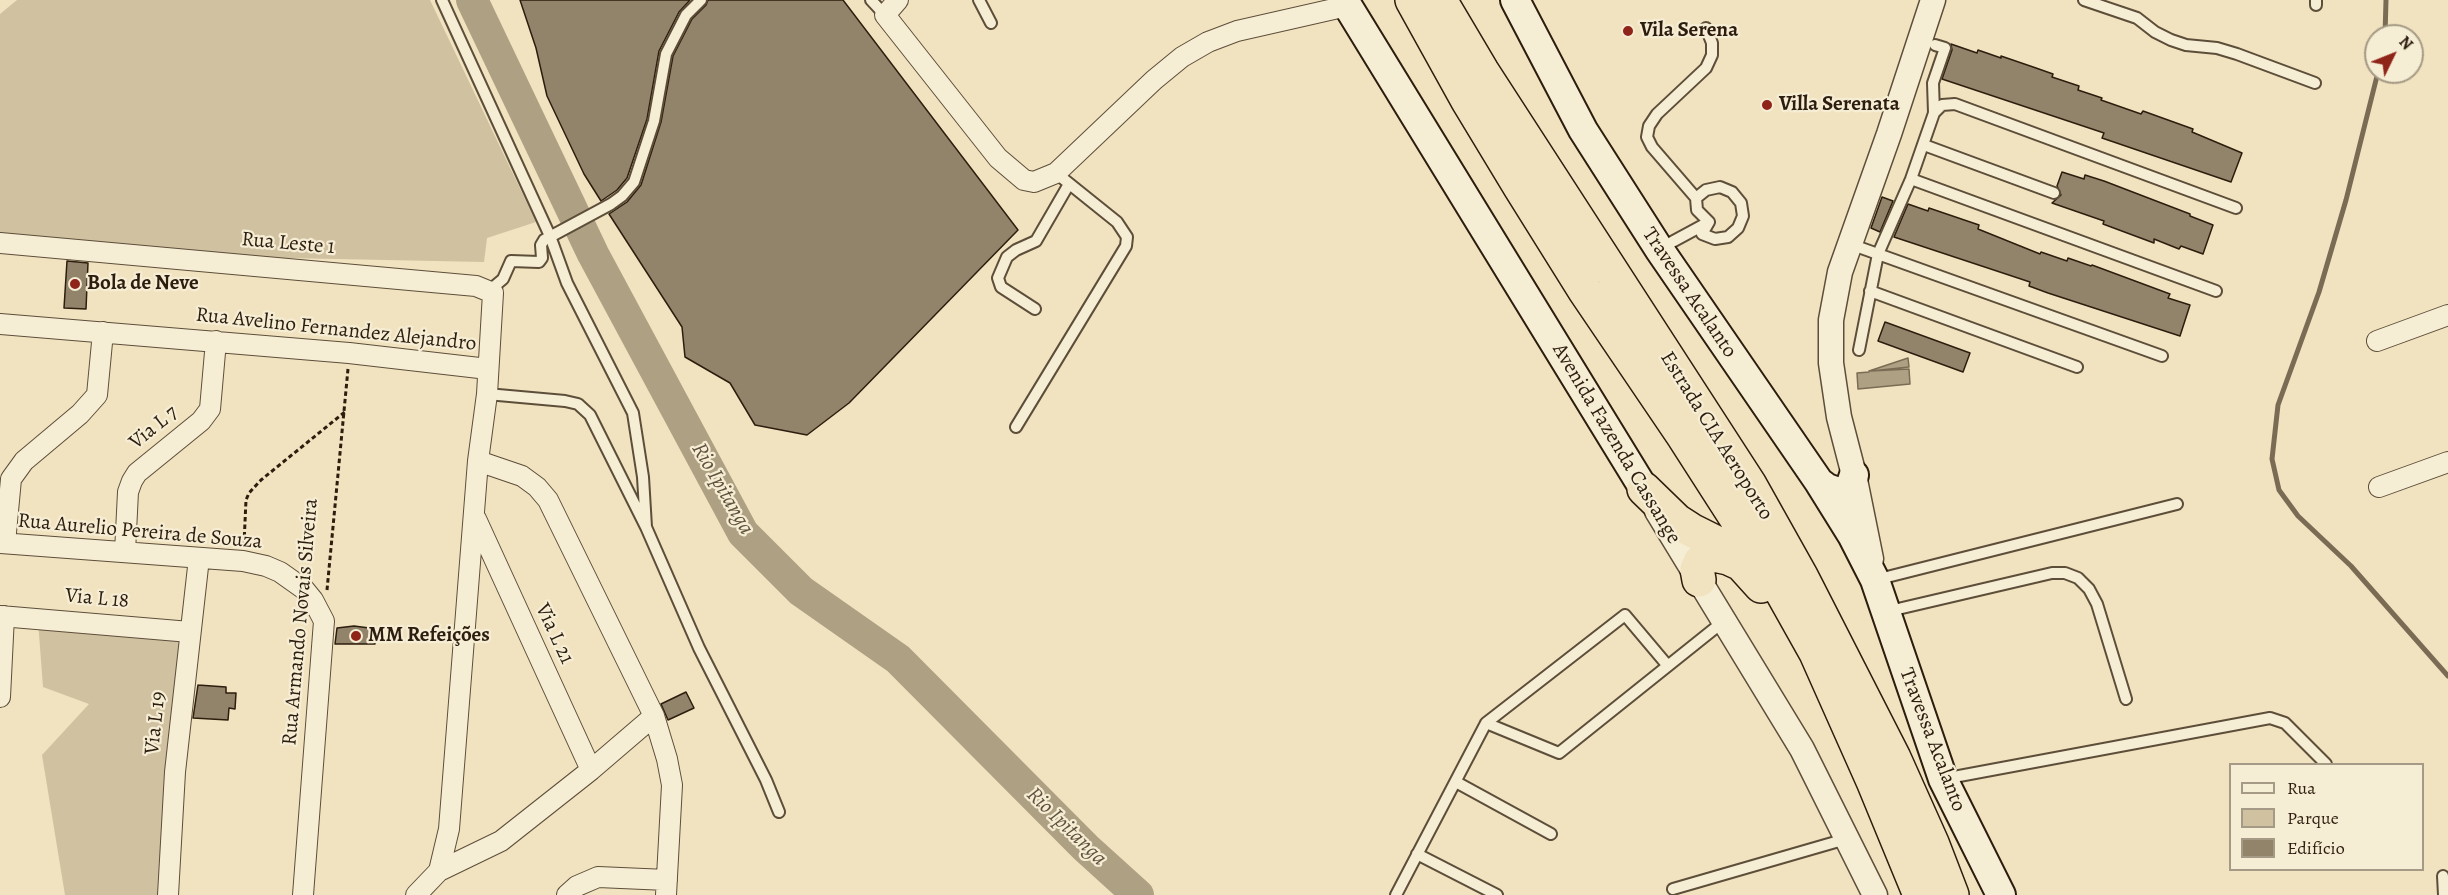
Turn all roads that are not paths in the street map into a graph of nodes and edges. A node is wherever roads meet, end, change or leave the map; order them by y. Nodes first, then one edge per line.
1 (442, 0) edge
2 (701, 0) edge
3 (871, 0) edge
4 (898, 0) edge
5 (980, 0) edge
6 (1412, 0) edge
7 (1440, 0) edge
8 (1515, 0) edge
9 (1933, 0) edge
10 (2084, 0) edge
11 (1345, 3) edge
12 (885, 15) junction
13 (991, 22) dead end
14 (1706, 28) dead end
15 (1935, 45) dead end
16 (2315, 83) dead end
17 (1934, 113) junction
18 (1924, 145) junction
19 (1062, 178) junction
20 (1911, 179) junction
21 (2054, 193) dead end
22 (1696, 198) junction
23 (2236, 208) dead end
24 (1709, 222) junction
25 (554, 233) junction
26 (0, 243) edge
27 (1850, 244) junction
28 (1659, 249) junction
29 (1878, 254) junction
30 (490, 290) junction
31 (1870, 291) junction
32 (2216, 291) dead end
33 (1035, 309) dead end
34 (2448, 315) edge
35 (0, 324) edge
36 (103, 332) junction
37 (216, 341) junction
38 (2377, 341) dead end
39 (1858, 350) dead end
40 (2162, 356) dead end
41 (2077, 367) dead end
42 (488, 369) junction
43 (487, 394) junction
44 (1016, 427) dead end
45 (478, 461) junction
46 (2448, 462) edge
47 (1854, 475) junction
48 (1819, 482) junction
49 (2379, 487) dead end
50 (1644, 489) junction
51 (2177, 504) dead end
52 (475, 517) junction
53 (646, 527) junction
54 (2, 543) edge
55 (125, 552) junction
56 (199, 558) junction
57 (1741, 564) junction
58 (1699, 580) junction
59 (1875, 580) junction
60 (1885, 612) junction
61 (2, 616) edge
62 (324, 621) joint
63 (1724, 621) junction
64 (190, 632) junction
65 (1816, 654) junction
66 (1668, 666) junction
67 (0, 697) edge
68 (2126, 699) dead end
69 (654, 716) junction
70 (1486, 723) junction
71 (2324, 763) edge
72 (591, 770) junction
73 (1943, 779) junction
74 (1456, 782) junction
75 (779, 812) dead end
76 (1551, 834) dead end
77 (1846, 839) junction
78 (1417, 854) junction
79 (439, 871) junction
80 (2443, 876) dead end
81 (667, 888) edge
82 (1673, 889) dead end
83 (168, 895) edge
84 (303, 895) edge
85 (416, 895) edge
86 (567, 895) edge
87 (1396, 895) edge
88 (1497, 895) edge
89 (1875, 895) edge
90 (1920, 895) edge
91 (1952, 895) edge
92 (2001, 895) edge
93 (2444, 895) edge

1 - 25 lane
2 - 25 lane
3 - 12 lane
4 - 12 street
5 - 13 lane
6 - 65 highway, Estrada CIA Aeroporto
7 - 91 highway, Estrada CIA Aeroporto
8 - 28 main road, Travessa Acalanto
9 - 27 street, Travessa Acalanto
10 - 16 lane
11 - 19 street
11 - 50 main road, Avenida Fazenda Cassange
12 - 19 street
14 - 22 lane
15 - 17 lane
17 - 18 lane
17 - 23 lane
18 - 20 lane
18 - 21 lane
19 - 33 lane
19 - 44 lane
20 - 29 lane
20 - 32 lane
22 - 24 lane
22 - 24 lane
24 - 28 lane
25 - 30 lane
25 - 53 lane
26 - 30 street, Rua Leste 1
27 - 29 lane
27 - 47 street, Travessa Acalanto
28 - 48 main road, Travessa Acalanto
29 - 31 lane
29 - 40 lane
30 - 42 street
31 - 39 lane
31 - 41 lane
34 - 38 street
35 - 36 street, Rua Avelino Fernandez Alejandro
36 - 37 street, Rua Avelino Fernandez Alejandro
36 - 54 street
37 - 42 street, Rua Avelino Fernandez Alejandro
37 - 55 street, Via L 7
42 - 43 street, Rua Avelino Fernandez Alejandro
43 - 45 street, Rua Avelino Fernandez Alejandro
43 - 53 lane
45 - 52 street, Rua Avelino Fernandez Alejandro
45 - 69 street
46 - 49 street
47 - 48 main road
47 - 59 street, Travessa Acalanto
48 - 59 main road, Travessa Acalanto
50 - 57 highway
50 - 58 street, Avenida Fazenda Cassange
51 - 59 lane
52 - 72 street, Via L 21
52 - 79 street, Rua Avelino Fernandez Alejandro
53 - 75 lane
54 - 55 street, Rua Aurelio Pereira de Souza
55 - 56 street, Rua Aurelio Pereira de Souza
56 - 62 street, Rua Aurelio Pereira de Souza
56 - 64 street, Via L 19
57 - 58 highway
57 - 65 highway
58 - 63 street, Avenida Fazenda Cassange
59 - 60 main road, Travessa Acalanto
60 - 68 lane
60 - 73 main road, Travessa Acalanto
61 - 64 street, Via L 18
61 - 67 street
62 - 84 street, Rua Armando Novais Silveira
63 - 66 lane
63 - 77 street, Avenida Fazenda Cassange
64 - 83 street, Via L 19
65 - 90 highway, Estrada CIA Aeroporto
66 - 70 lane
66 - 70 lane
69 - 72 street
69 - 81 street
70 - 74 lane
71 - 73 lane
72 - 79 street
73 - 92 main road, Travessa Acalanto
74 - 76 lane
74 - 78 lane
77 - 82 lane
77 - 89 street, Avenida Fazenda Cassange
78 - 87 lane
78 - 88 lane
79 - 85 street
80 - 93 lane
81 - 86 street

